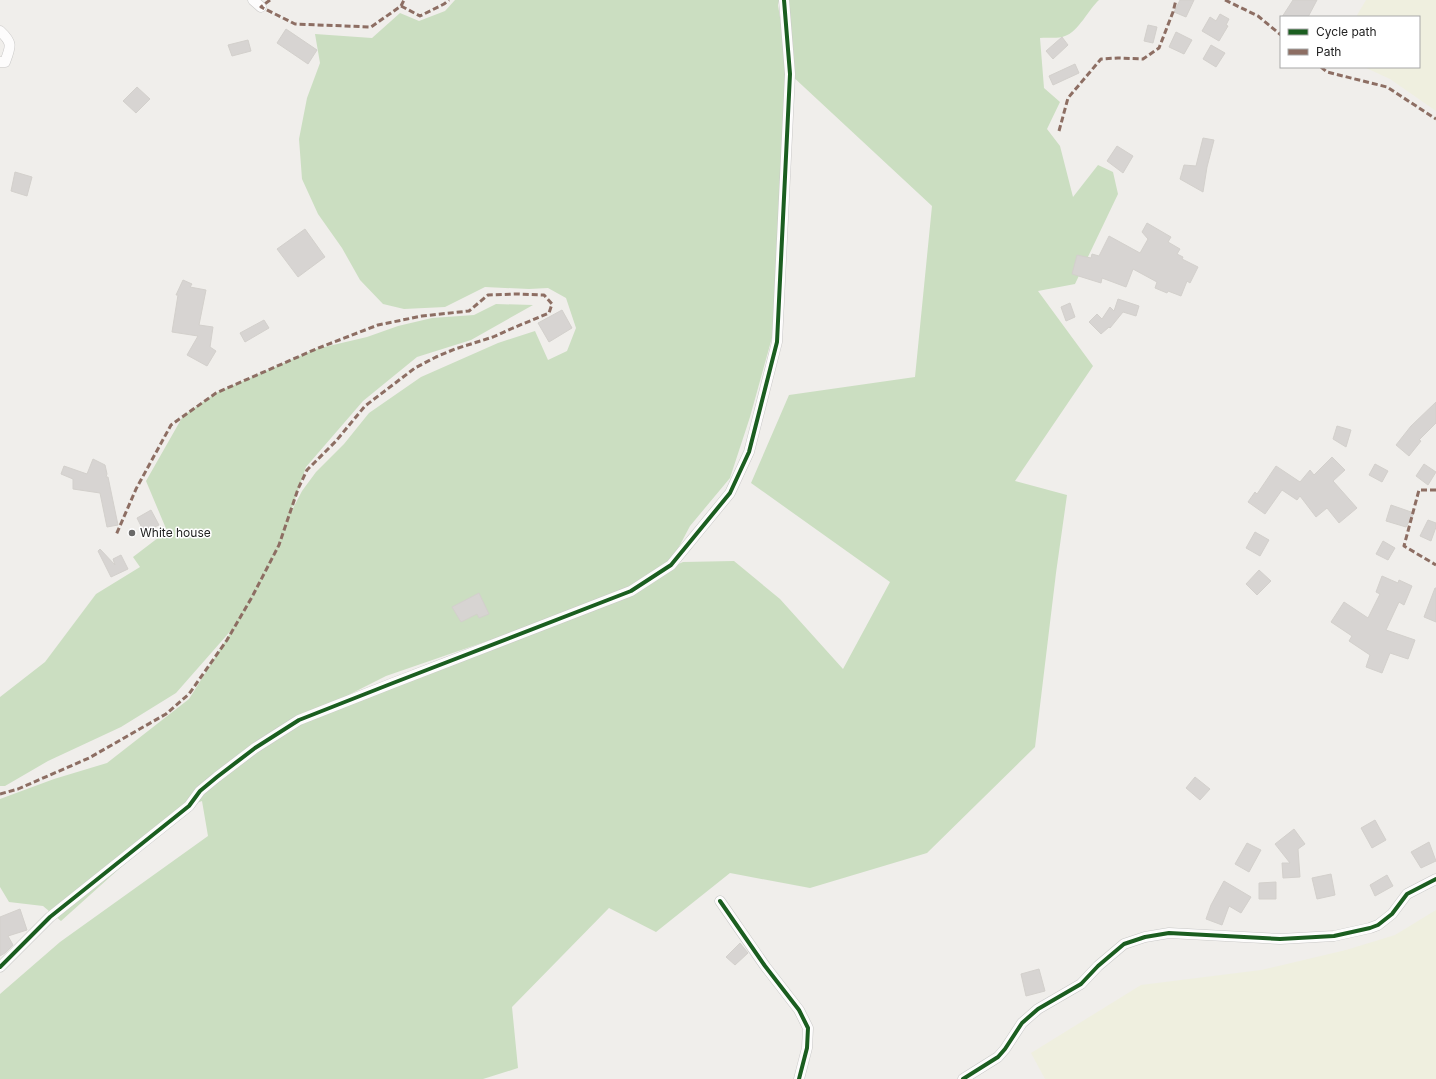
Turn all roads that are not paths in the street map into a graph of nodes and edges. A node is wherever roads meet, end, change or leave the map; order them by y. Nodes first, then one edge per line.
1 (253, 0) edge
2 (784, 0) edge
3 (261, 7) dead end
4 (0, 31) edge
5 (0, 62) edge
6 (1436, 879) edge
7 (720, 901) dead end
8 (0, 967) edge
9 (799, 1079) edge
10 (962, 1079) edge

1 - 3 street
2 - 8 street
4 - 5 street
6 - 10 street
7 - 9 street

